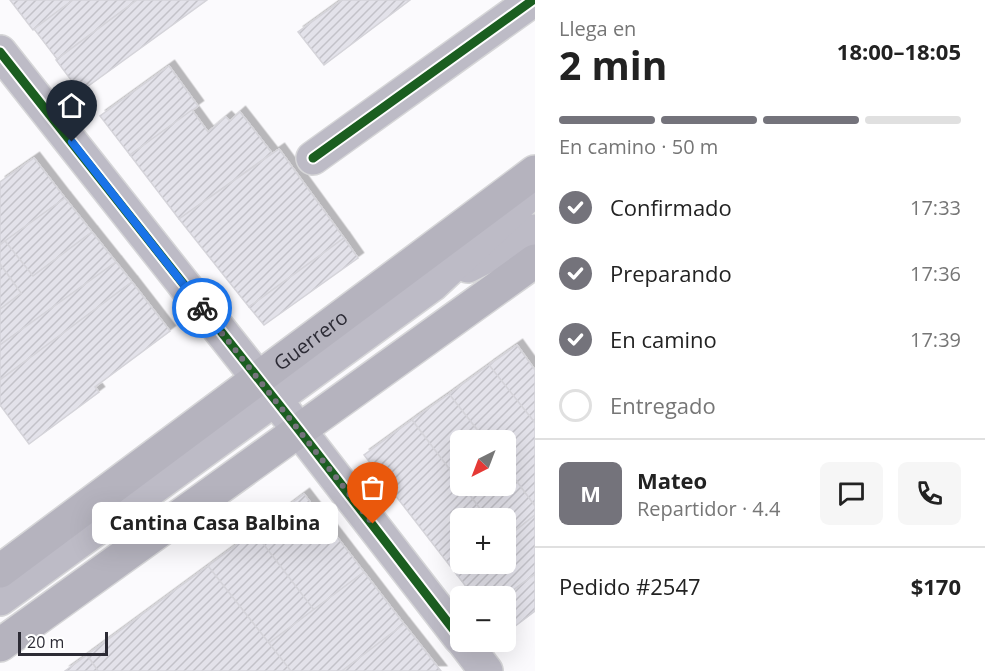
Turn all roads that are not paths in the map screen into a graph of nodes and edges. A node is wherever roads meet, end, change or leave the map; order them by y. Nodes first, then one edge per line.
1 (533, 0) edge
2 (0, 52) edge
3 (313, 158) dead end
4 (535, 172) edge
5 (535, 189) edge
6 (535, 231) edge
7 (535, 261) edge
8 (432, 285) junction
9 (266, 388) junction
10 (299, 430) junction
11 (0, 571) edge
12 (0, 599) edge
13 (450, 625) edge
14 (0, 645) edge
15 (472, 652) edge
16 (486, 671) edge

1 - 3 street
2 - 9 street
4 - 9 main road, Guerrero
5 - 8 street
6 - 8 street
7 - 10 main road
8 - 9 street
9 - 10 street
9 - 11 main road, Guerrero
9 - 12 street
10 - 13 street
10 - 14 main road
15 - 16 street

